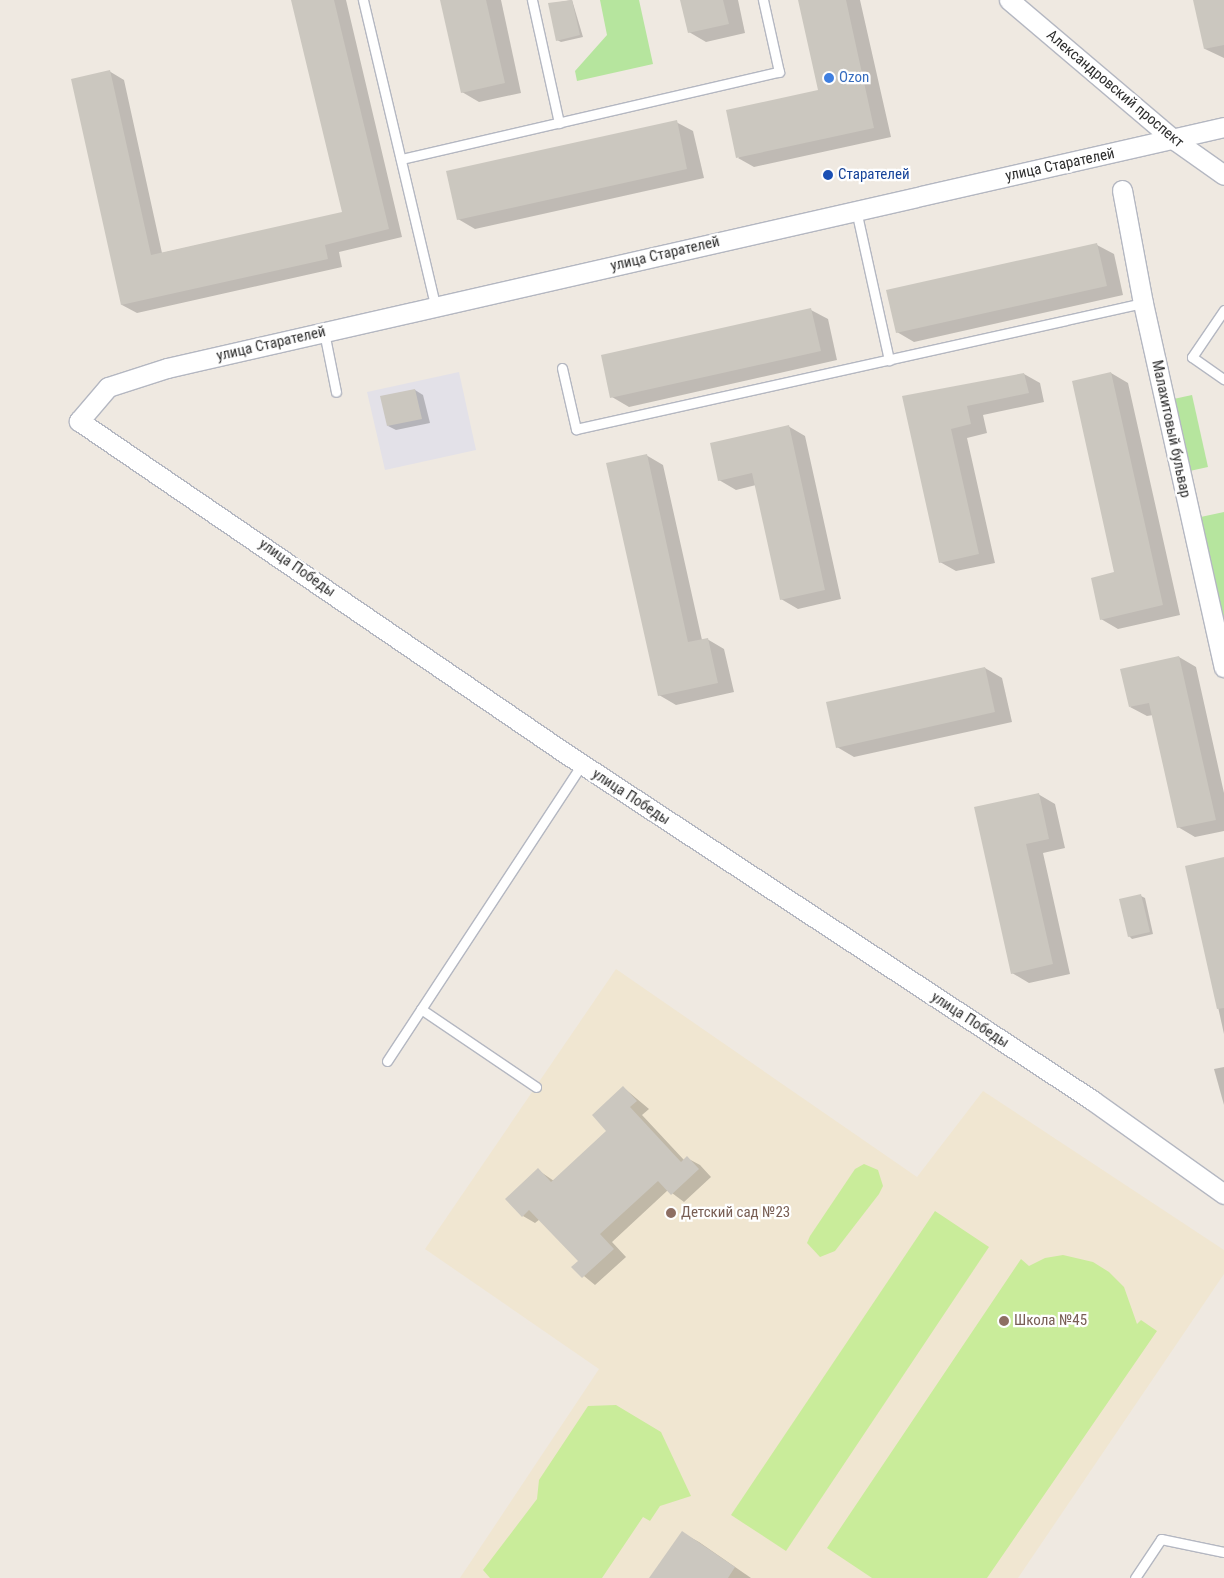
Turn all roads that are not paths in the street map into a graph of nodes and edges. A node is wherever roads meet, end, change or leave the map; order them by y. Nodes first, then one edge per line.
1 (364, 0) edge
2 (532, 0) edge
3 (763, 0) edge
4 (1009, 0) edge
5 (559, 123) junction
6 (1224, 127) edge
7 (1173, 140) junction
8 (401, 159) junction
9 (1224, 175) edge
10 (1122, 190) dead end
11 (856, 210) junction
12 (1143, 303) junction
13 (436, 308) junction
14 (1224, 310) edge
15 (324, 332) junction
16 (889, 360) junction
17 (562, 368) dead end
18 (1224, 379) edge
19 (108, 387) joint
20 (336, 392) dead end
21 (1224, 667) edge
22 (582, 764) junction
23 (421, 1009) junction
24 (387, 1061) dead end
25 (536, 1087) dead end
26 (1224, 1194) edge
27 (1224, 1552) edge
28 (1135, 1578) edge

1 - 8 lane
2 - 5 lane
3 - 5 lane
4 - 7 street, Александровский проспект
5 - 8 lane
6 - 7 street, улица Старателей
7 - 9 street, Александровский проспект
7 - 11 street, улица Старателей
8 - 13 lane
10 - 12 street, Малахитовый бульвар
11 - 13 street, улица Старателей
11 - 16 lane
12 - 16 lane
12 - 21 street, Малахитовый бульвар
13 - 15 street, улица Старателей
14 - 18 lane
15 - 19 street, улица Старателей
15 - 20 lane
16 - 17 lane
19 - 22 street, улица Победы
22 - 23 lane
22 - 26 street, улица Победы
23 - 24 lane
23 - 25 lane
27 - 28 lane

